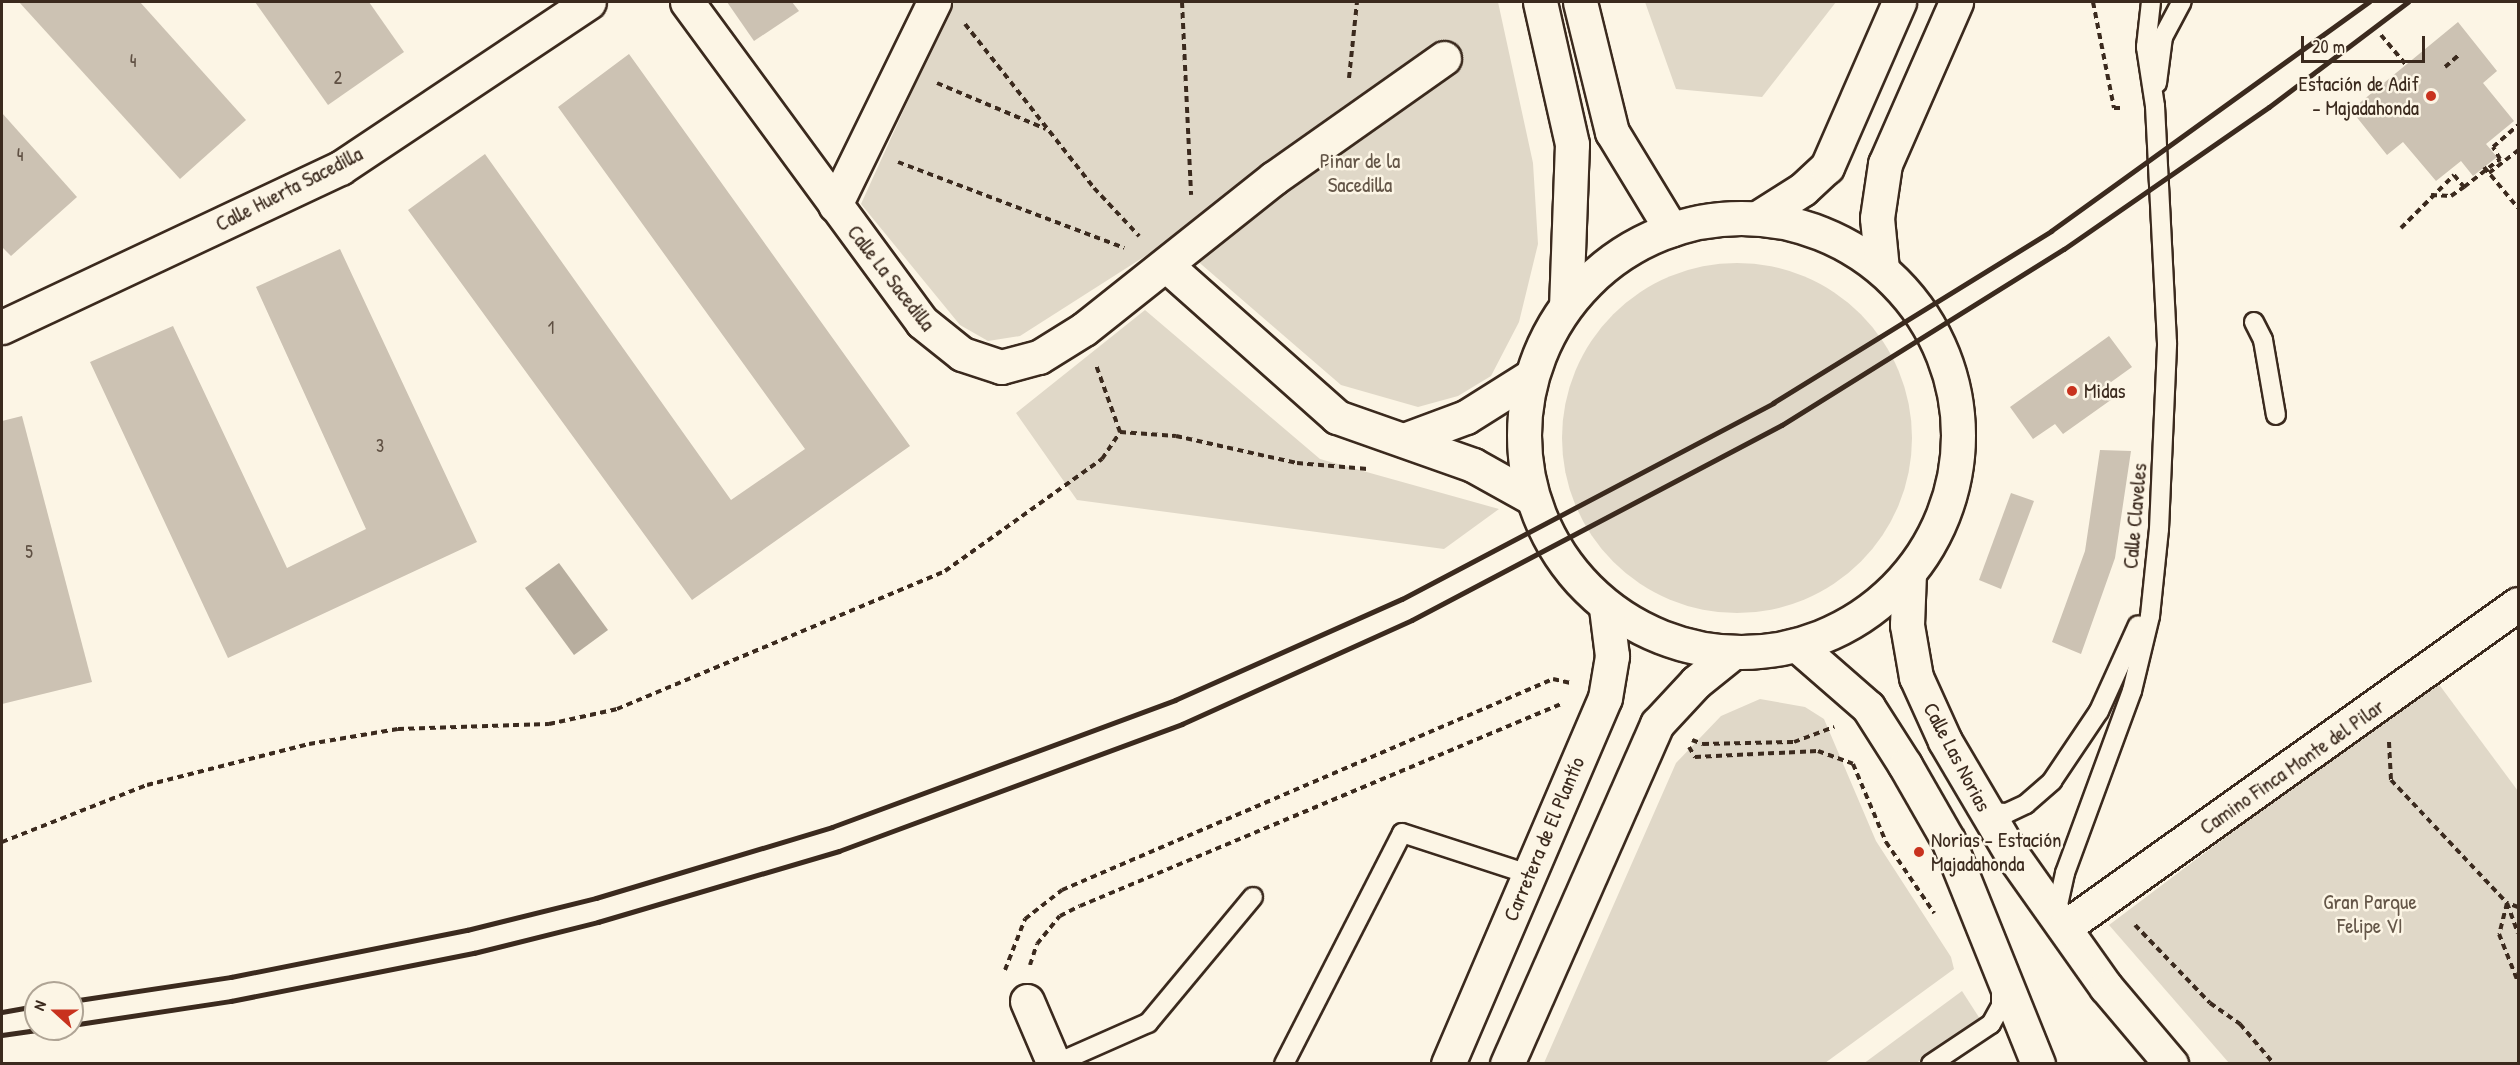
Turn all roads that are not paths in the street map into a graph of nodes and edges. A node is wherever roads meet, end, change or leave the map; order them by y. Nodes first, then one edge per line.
1 (589, 2) edge
2 (687, 2) edge
3 (1540, 2) edge
4 (1580, 2) edge
5 (1899, 2) edge
6 (1956, 2) edge
7 (2151, 2) edge
8 (2182, 2) edge
9 (947, 10) edge
10 (1444, 58) dead end
11 (2155, 106) junction
12 (835, 205) junction
13 (1759, 217) junction
14 (1671, 228) junction
15 (1167, 265) junction
16 (1882, 269) junction
17 (1566, 304) junction
18 (2254, 322) dead end
19 (2, 327) edge
20 (1531, 376) junction
21 (2276, 415) dead end
22 (1414, 444) junction
23 (1532, 498) junction
24 (1910, 573) junction
25 (2152, 586) junction
26 (2518, 604) edge
27 (1606, 608) junction
28 (1798, 646) junction
29 (1731, 654) junction
30 (1986, 812) junction
31 (1528, 874) junction
32 (1253, 897) dead end
33 (2061, 921) junction
34 (2000, 961) junction
35 (1015, 990) road end
36 (1054, 1064) edge
37 (1284, 1064) edge
38 (1448, 1064) edge
39 (1507, 1064) edge
40 (1931, 1064) edge
41 (2038, 1064) edge
42 (2171, 1064) edge

1 - 19 main road, Calle Huerta Sacedilla
2 - 12 main road, Calle La Sacedilla
3 - 17 main road
4 - 14 main road
5 - 13 main road
6 - 16 main road
7 - 11 lane
8 - 11 lane
9 - 12 main road
10 - 15 main road, Calle La Sacedilla
11 - 25 lane, Calle Claveles
12 - 15 main road, Calle La Sacedilla
13 - 14 main road
13 - 16 main road
14 - 17 main road
15 - 22 main road
16 - 24 main road
17 - 20 main road
18 - 21 lane
20 - 22 main road
20 - 23 main road
22 - 23 main road
23 - 27 main road
24 - 28 main road
24 - 30 main road, Calle Las Norias
25 - 30 lane
25 - 33 lane, Calle Claveles
26 - 33 main road, Camino Finca Monte del Pilar
27 - 29 main road
27 - 31 main road, Carretera de El Plantío
28 - 29 main road
28 - 34 main road
29 - 39 main road
30 - 33 main road, Calle Las Norias
31 - 37 lane
31 - 38 main road, Carretera de El Plantío
32 - 36 lane
33 - 42 main road, Calle Las Norias
34 - 40 lane
34 - 41 main road
35 - 36 main road

